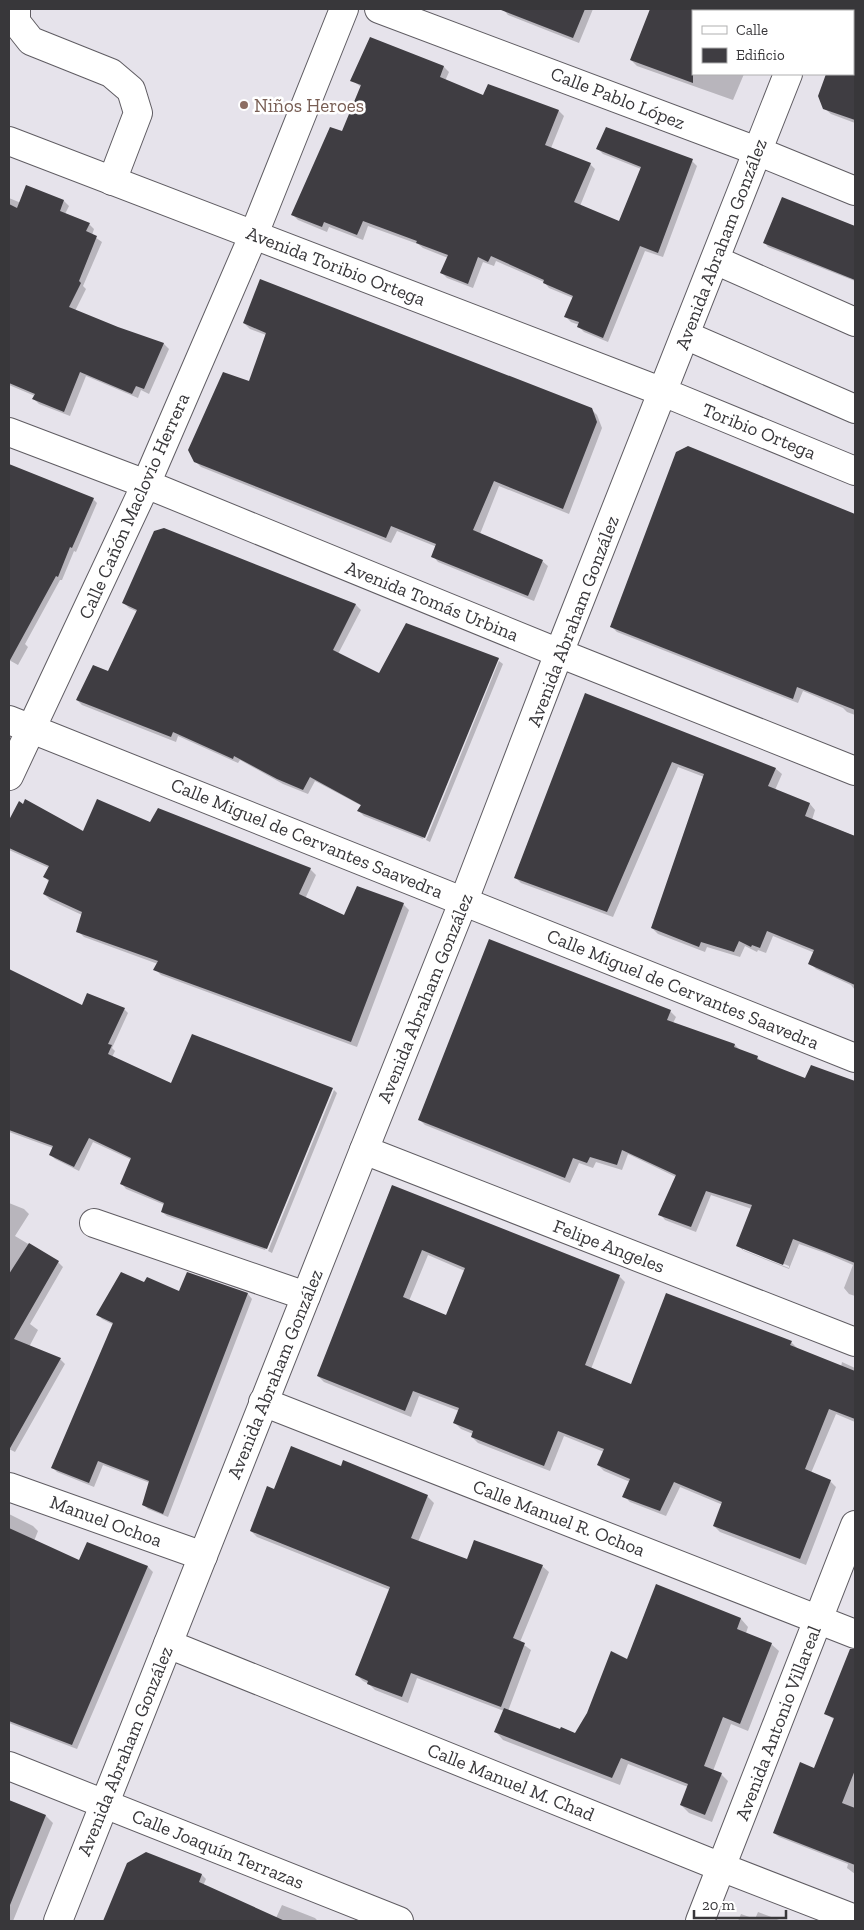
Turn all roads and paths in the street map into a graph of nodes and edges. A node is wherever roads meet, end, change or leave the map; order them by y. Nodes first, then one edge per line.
1 (16, 9) edge
2 (344, 9) edge
3 (379, 9) edge
4 (788, 75) edge
5 (9, 142) edge
6 (757, 151) junction
7 (112, 181) junction
8 (855, 190) edge
9 (254, 234) junction
10 (715, 260) junction
11 (855, 322) edge
12 (685, 335) junction
13 (663, 392) junction
14 (855, 409) edge
15 (9, 432) edge
16 (855, 471) edge
17 (146, 484) junction
18 (559, 653) junction
19 (20, 725) edge
20 (855, 771) edge
21 (9, 776) edge
22 (464, 900) junction
23 (855, 1058) edge
24 (364, 1150) junction
25 (94, 1223) dead end
26 (306, 1296) junction
27 (855, 1342) edge
28 (263, 1402) junction
29 (9, 1487) edge
30 (855, 1525) edge
31 (203, 1556) junction
32 (818, 1620) junction
33 (855, 1634) edge
34 (168, 1644) junction
35 (9, 1766) edge
36 (104, 1804) junction
37 (721, 1867) junction
38 (855, 1918) edge
39 (58, 1921) edge
40 (399, 1921) edge
41 (700, 1921) edge

1 - 7 street
2 - 9 street, Calle Cañón Maclovio Herrera
3 - 6 street, Calle Pablo López
4 - 6 street, Avenida Abraham González
5 - 7 street, Avenida Toribio Ortega
6 - 8 street, Calle Pablo López
6 - 10 street, Avenida Abraham González
7 - 9 street, Avenida Toribio Ortega
9 - 13 street, Avenida Toribio Ortega
9 - 17 street, Calle Cañón Maclovio Herrera
10 - 11 street
10 - 12 street, Avenida Abraham González
12 - 13 street, Avenida Abraham González
12 - 14 street
13 - 16 street, Toribio Ortega
13 - 18 street, Avenida Abraham González
15 - 17 street, Avenida Tomás Urbina
17 - 18 street, Avenida Tomás Urbina
17 - 19 street, Calle Cañón Maclovio Herrera
18 - 20 street, Avenida Tomás Urbina
18 - 22 street, Avenida Abraham González
19 - 21 street, Calle Cañón Maclovio Herrera
19 - 22 street, Calle Miguel de Cervantes Saavedra
22 - 23 street, Calle Miguel de Cervantes Saavedra
22 - 24 street, Avenida Abraham González
24 - 26 street, Avenida Abraham González
24 - 27 street, Felipe Angeles
25 - 26 street
26 - 28 street, Avenida Abraham González
28 - 31 street, Avenida Abraham González
28 - 32 street, Calle Manuel R. Ochoa
29 - 31 street, Manuel Ochoa
30 - 32 street, Avenida Antonio Villareal
31 - 34 street, Avenida Abraham González
32 - 33 street, Calle Manuel R. Ochoa
32 - 37 street, Avenida Antonio Villareal
34 - 36 street, Avenida Abraham González
34 - 37 street, Calle Manuel M. Chad
35 - 36 street, Calle Joaquín Terrazas
36 - 39 street, Avenida Abraham González
36 - 40 street, Calle Joaquín Terrazas
37 - 38 street, Calle Manuel M. Chad
37 - 41 street, Avenida Antonio Villareal

